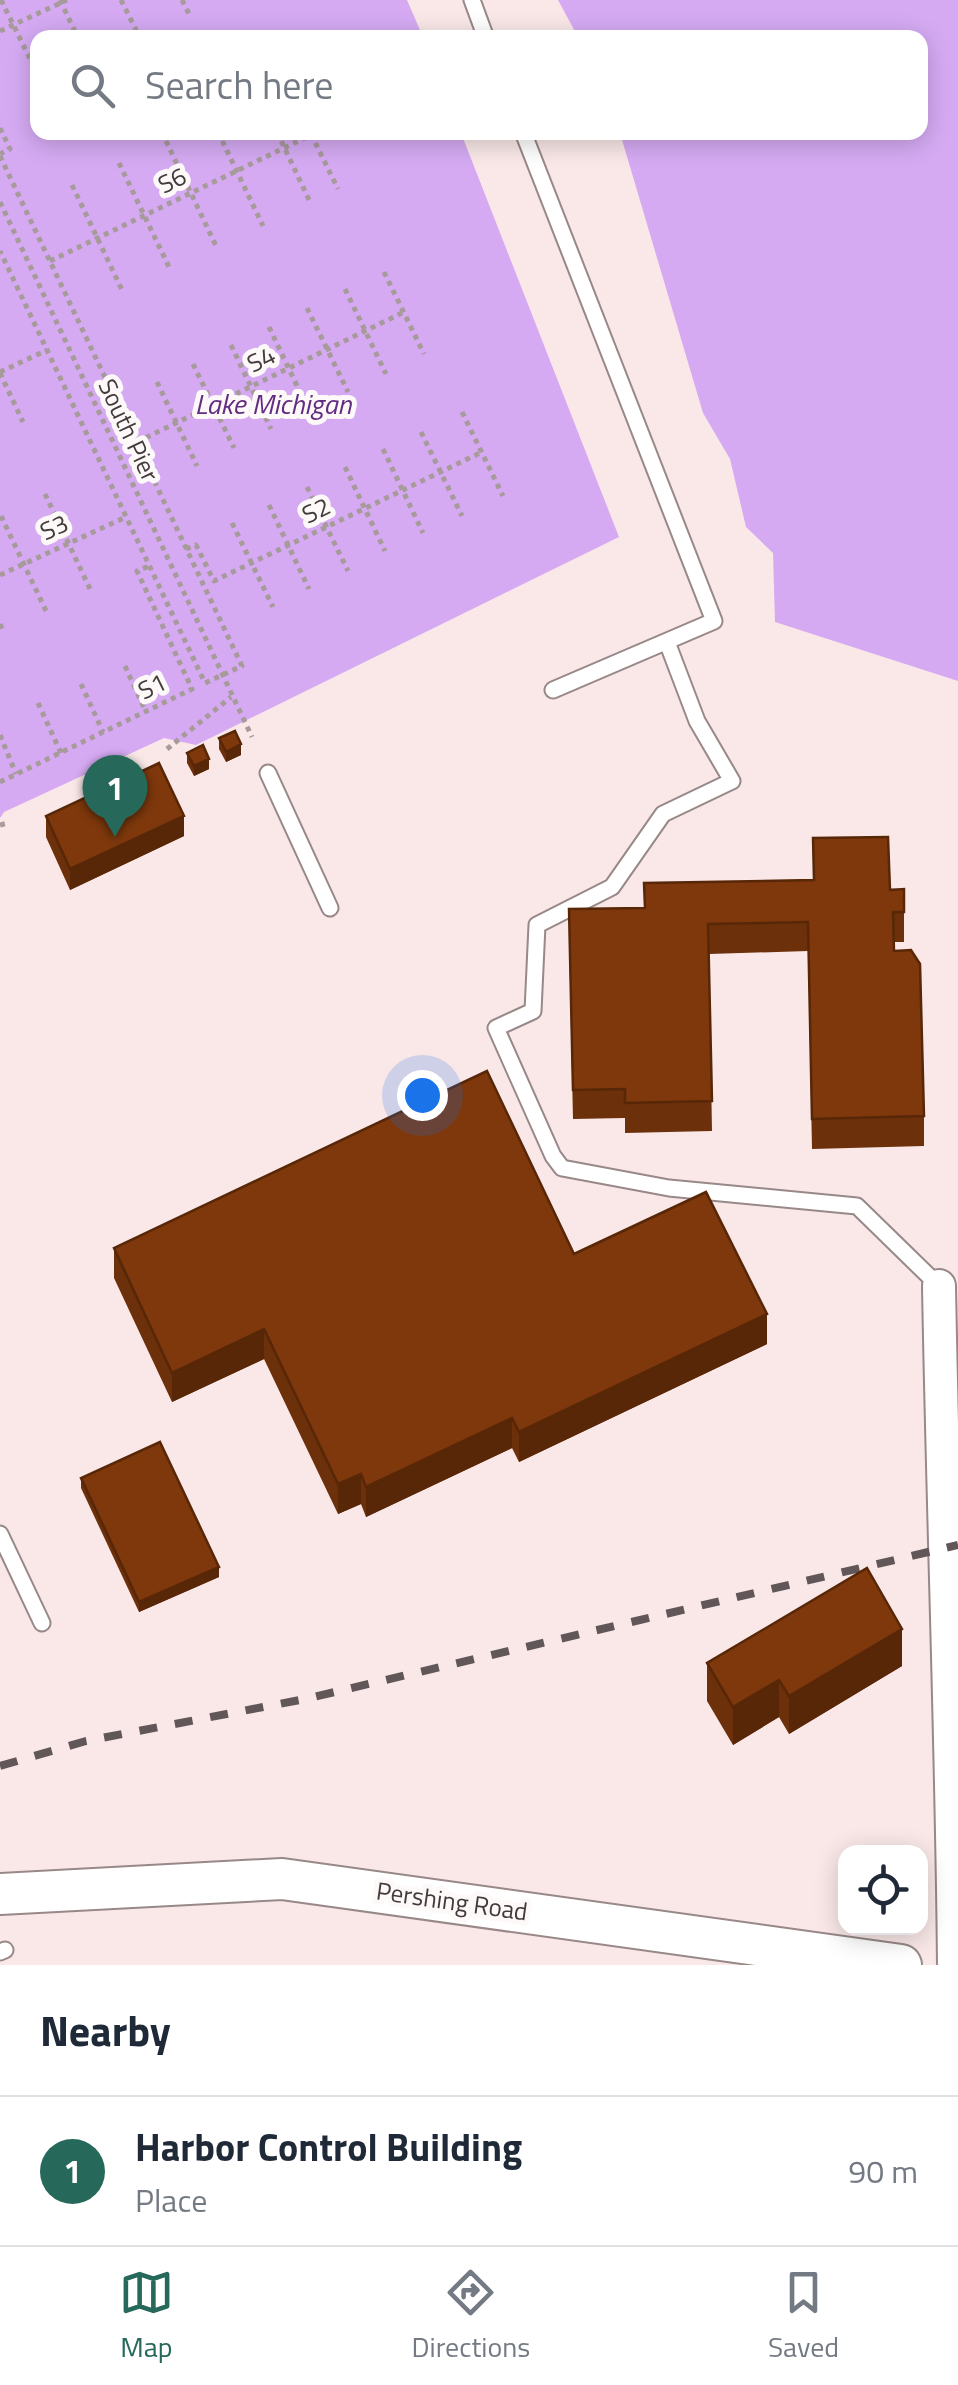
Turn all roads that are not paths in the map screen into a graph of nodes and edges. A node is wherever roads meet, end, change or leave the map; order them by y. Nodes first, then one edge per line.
1 (472, 0) edge
2 (483, 30) edge
3 (527, 140) edge
4 (666, 642) junction
5 (553, 690) dead end
6 (268, 774) dead end
7 (330, 908) dead end
8 (939, 1286) joint
9 (0, 1534) edge
10 (42, 1624) dead end
11 (0, 1894) edge
12 (901, 1965) edge
13 (954, 1965) edge

1 - 2 lane
3 - 4 lane
4 - 5 lane
4 - 8 lane
6 - 7 lane
8 - 13 street
9 - 10 lane
11 - 12 street, Pershing Road

